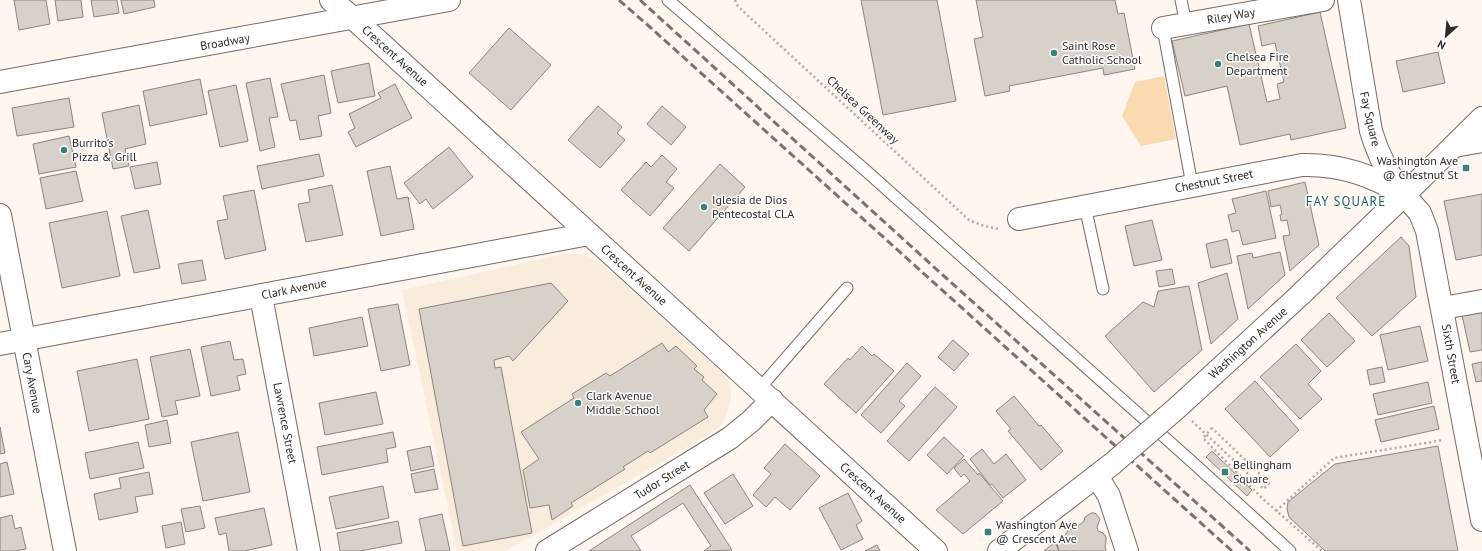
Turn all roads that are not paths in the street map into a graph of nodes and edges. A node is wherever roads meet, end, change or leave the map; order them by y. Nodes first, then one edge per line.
1 (331, 0) edge
2 (449, 0) edge
3 (668, 0) edge
4 (1181, 0) edge
5 (1323, 0) edge
6 (1349, 0) edge
7 (353, 18) junction
8 (1186, 24) junction
9 (1163, 28) joint
10 (0, 82) edge
11 (1482, 118) edge
12 (1482, 140) edge
13 (1454, 146) junction
14 (1192, 185) junction
15 (1404, 194) junction
16 (1085, 206) junction
17 (0, 215) edge
18 (1019, 219) dead end
19 (589, 234) junction
20 (847, 288) dead end
21 (1103, 289) dead end
22 (261, 296) junction
23 (1482, 301) edge
24 (1443, 308) junction
25 (24, 340) junction
26 (0, 344) edge
27 (765, 395) junction
28 (1476, 460) edge
29 (1105, 470) junction
30 (1482, 520) edge
31 (65, 551) edge
32 (309, 551) edge
33 (547, 551) edge
34 (936, 551) edge
35 (999, 551) edge
36 (1127, 551) edge
37 (1290, 551) edge

1 - 7 street, Crescent Avenue
2 - 7 street, Broadway
3 - 37 lane
4 - 8 lane
5 - 8 street, Riley Way
6 - 15 street, Fay Square
7 - 10 street, Broadway
7 - 19 street, Crescent Avenue
8 - 9 street, Riley Way
9 - 14 lane
11 - 13 street, Washington Avenue
12 - 13 street
13 - 15 street, Washington Avenue
14 - 15 street, Chestnut Street
14 - 16 street, Chestnut Street
15 - 24 street, Sixth Street
15 - 29 street, Washington Avenue, bridge
16 - 18 street, Chestnut Street
16 - 21 lane
17 - 25 street, Cary Avenue
19 - 22 street, Clark Avenue
19 - 27 street, Crescent Avenue
20 - 27 lane
22 - 25 street, Clark Avenue
22 - 32 street, Lawrence Street
23 - 24 street
24 - 28 street, Sixth Street
25 - 26 street, Clark Avenue
25 - 31 street, Cary Avenue
27 - 33 street, Tudor Street
27 - 34 street, Crescent Avenue
28 - 30 street, Sixth Street
29 - 35 street, Washington Avenue
29 - 36 street

